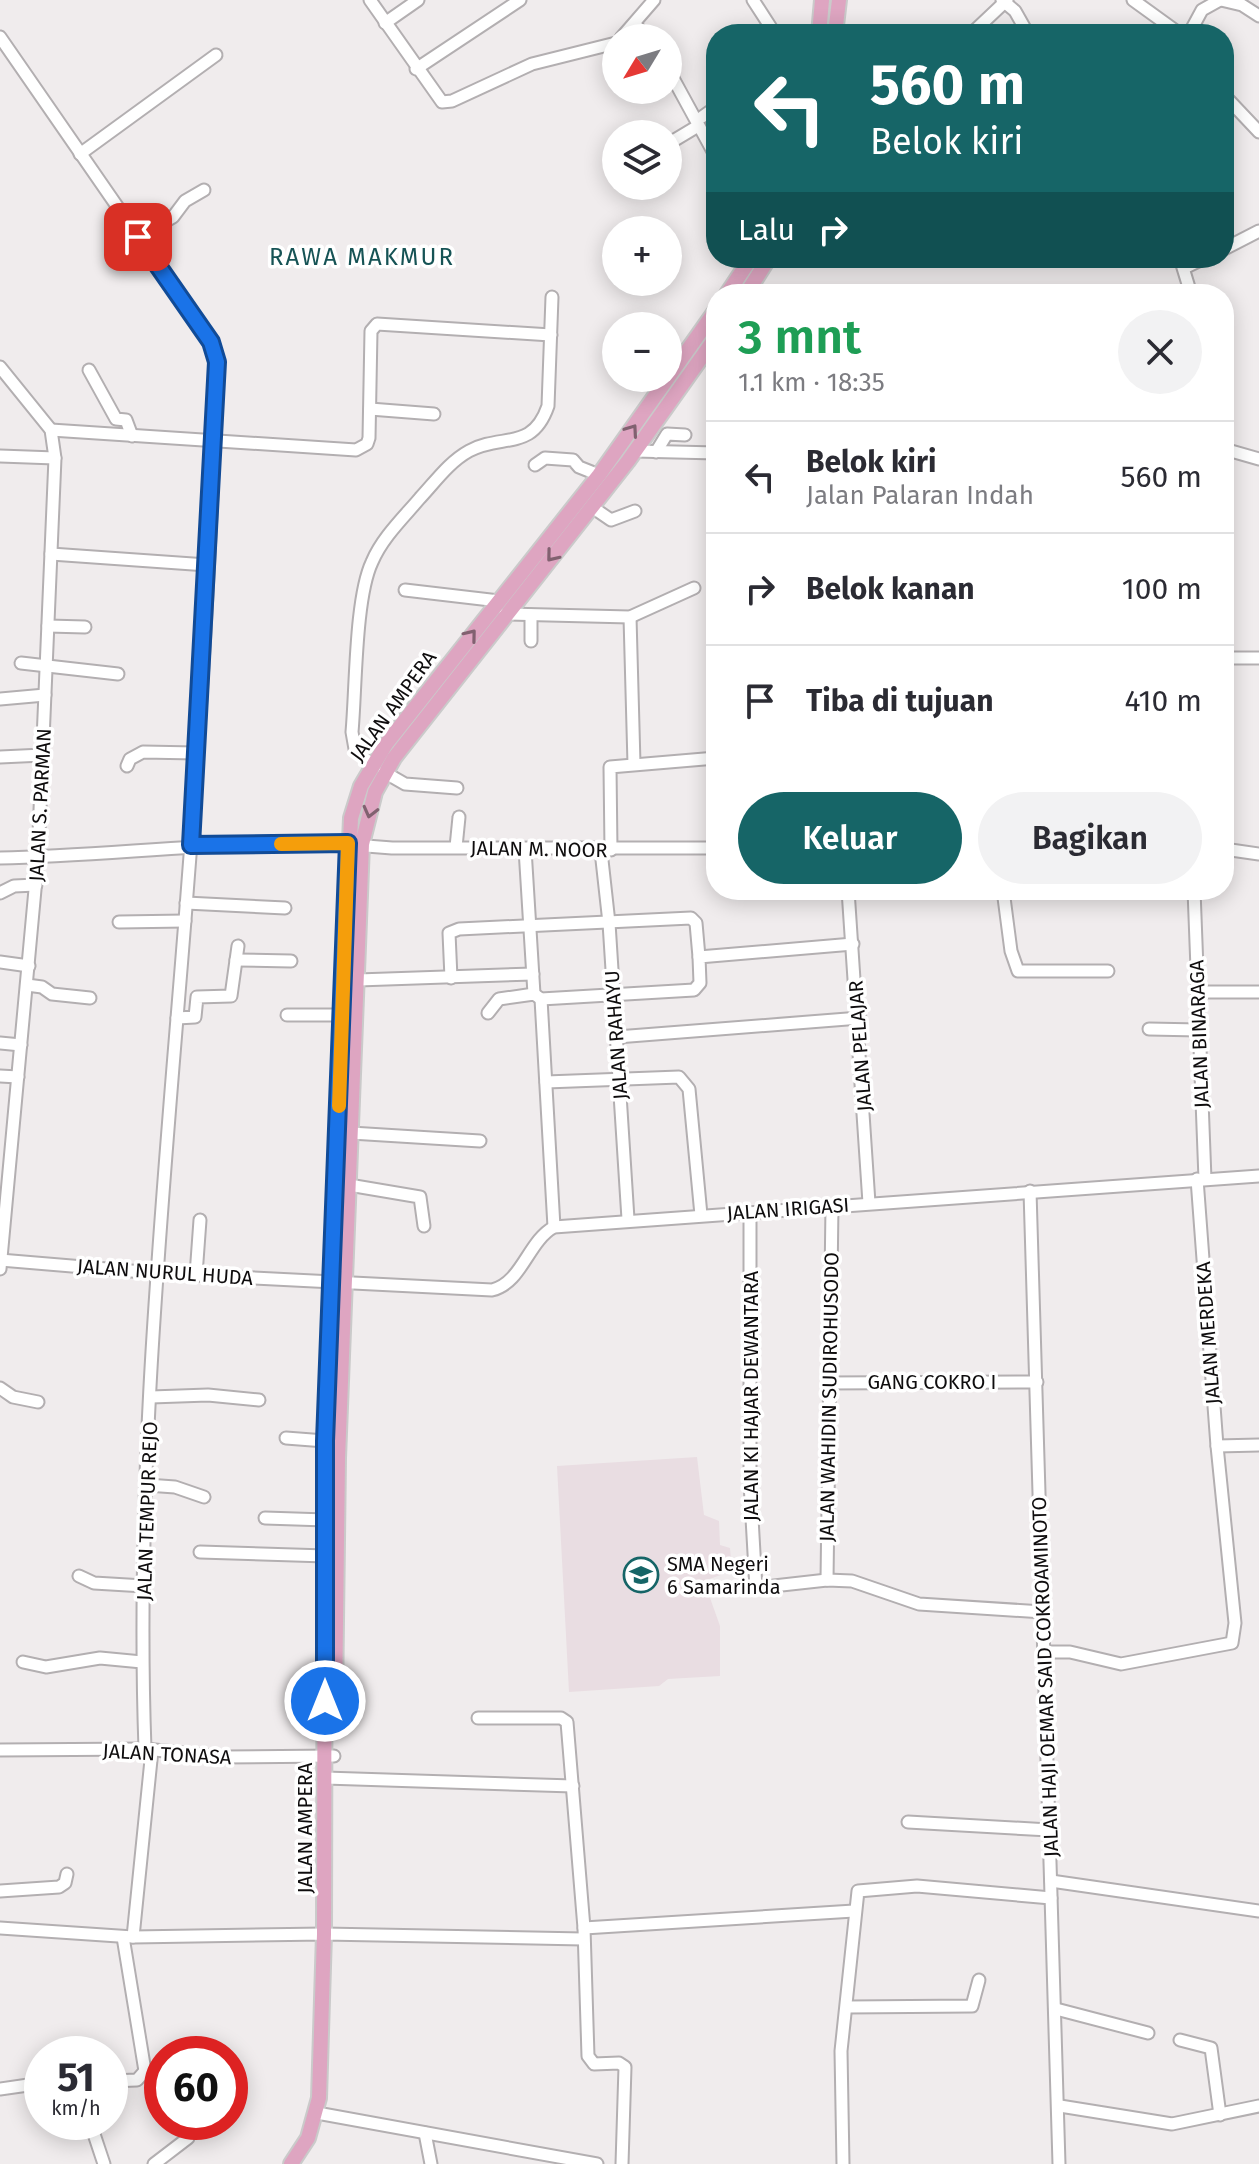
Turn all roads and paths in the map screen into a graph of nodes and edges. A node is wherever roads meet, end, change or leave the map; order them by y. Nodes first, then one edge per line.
1 (370, 0) edge
2 (418, 0) edge
3 (520, 0) edge
4 (654, 0) edge
5 (753, 0) edge
6 (822, 0) edge
7 (839, 0) edge
8 (1133, 0) edge
9 (1221, 0) edge
10 (1005, 1) edge
11 (1259, 16) edge
12 (385, 23) junction
13 (635, 24) edge
14 (769, 24) edge
15 (820, 24) edge
16 (836, 24) edge
17 (981, 24) edge
18 (1021, 24) edge
19 (1164, 24) edge
20 (1194, 24) edge
21 (0, 37) edge
22 (602, 46) edge
23 (216, 55) dead end
24 (416, 69) junction
25 (682, 92) edge
26 (1234, 106) edge
27 (706, 116) edge
28 (700, 121) junction
29 (1259, 132) edge
30 (682, 134) edge
31 (706, 134) edge
32 (80, 154) junction
33 (204, 190) dead end
34 (1259, 231) edge
35 (138, 237) junction
36 (1234, 244) edge
37 (552, 297) dead end
38 (706, 324) edge
39 (551, 335) junction
40 (706, 351) edge
41 (0, 367) edge
42 (89, 370) dead end
43 (370, 409) junction
44 (434, 414) dead end
45 (51, 430) junction
46 (685, 435) dead end
47 (132, 436) junction
48 (214, 441) junction
49 (635, 451) junction
50 (656, 452) junction
51 (1234, 452) edge
52 (706, 453) edge
53 (0, 456) edge
54 (55, 458) junction
55 (1259, 459) edge
56 (535, 465) dead end
57 (599, 475) junction
58 (592, 507) junction
59 (635, 511) dead end
60 (574, 518) junction
61 (51, 554) junction
62 (207, 565) junction
63 (694, 588) dead end
64 (405, 590) dead end
65 (502, 608) junction
66 (531, 615) junction
67 (630, 617) junction
68 (48, 626) junction
69 (85, 627) dead end
70 (531, 641) dead end
71 (1234, 658) edge
72 (1259, 658) edge
73 (21, 663) dead end
74 (46, 663) junction
75 (118, 674) dead end
76 (45, 695) junction
77 (0, 699) edge
78 (196, 753) junction
79 (43, 755) junction
80 (0, 757) edge
81 (706, 759) edge
82 (634, 764) junction
83 (127, 766) dead end
84 (378, 768) junction
85 (457, 788) dead end
86 (459, 817) dead end
87 (355, 843) junction
88 (191, 845) junction
89 (456, 847) junction
90 (706, 848) edge
91 (525, 849) junction
92 (606, 850) junction
93 (1234, 850) edge
94 (1259, 854) edge
95 (38, 857) junction
96 (0, 858) edge
97 (36, 885) junction
98 (0, 893) edge
99 (849, 900) edge
100 (1004, 900) edge
101 (1194, 900) edge
102 (186, 903) junction
103 (285, 908) dead end
104 (185, 921) junction
105 (119, 922) dead end
106 (609, 923) junction
107 (533, 927) junction
108 (853, 944) junction
109 (238, 946) dead end
110 (699, 957) junction
111 (236, 960) junction
112 (291, 961) dead end
113 (0, 962) edge
114 (29, 966) junction
115 (1108, 971) dead end
116 (533, 974) junction
117 (451, 978) junction
118 (358, 980) junction
119 (27, 985) junction
120 (1197, 992) junction
121 (1259, 992) edge
122 (179, 995) junction
123 (614, 996) junction
124 (197, 997) junction
125 (537, 997) junction
126 (90, 998) dead end
127 (488, 1013) dead end
128 (287, 1015) dead end
129 (342, 1015) junction
130 (177, 1018) junction
131 (860, 1018) junction
132 (1149, 1029) dead end
133 (1199, 1030) junction
134 (617, 1037) junction
135 (0, 1043) edge
136 (21, 1045) junction
137 (0, 1076) edge
138 (18, 1077) junction
139 (619, 1079) junction
140 (546, 1082) junction
141 (351, 1133) junction
142 (480, 1141) dead end
143 (1259, 1176) edge
144 (1201, 1179) junction
145 (349, 1185) junction
146 (1030, 1191) junction
147 (869, 1203) junction
148 (832, 1210) junction
149 (3, 1213) edge
150 (750, 1213) junction
151 (701, 1215) junction
152 (628, 1219) junction
153 (200, 1220) dead end
154 (424, 1226) dead end
155 (554, 1227) junction
156 (0, 1260) edge
157 (0, 1268) edge
158 (155, 1273) junction
159 (196, 1275) junction
160 (330, 1282) junction
161 (346, 1283) junction
162 (1037, 1382) junction
163 (828, 1383) junction
164 (0, 1388) edge
165 (151, 1397) junction
166 (259, 1400) dead end
167 (38, 1402) dead end
168 (286, 1438) dead end
169 (325, 1441) junction
170 (1259, 1445) edge
171 (1217, 1446) junction
172 (147, 1485) junction
173 (204, 1497) dead end
174 (265, 1518) dead end
175 (326, 1520) junction
176 (200, 1552) dead end
177 (326, 1556) junction
178 (79, 1576) dead end
179 (827, 1580) junction
180 (144, 1586) junction
181 (1043, 1612) junction
182 (1045, 1652) junction
183 (23, 1662) dead end
184 (142, 1662) junction
185 (478, 1718) dead end
186 (0, 1750) edge
187 (149, 1750) junction
188 (330, 1756) junction
189 (329, 1778) junction
190 (573, 1786) junction
191 (908, 1822) dead end
192 (1049, 1830) junction
193 (67, 1874) dead end
194 (1051, 1881) junction
195 (0, 1891) edge
196 (1051, 1898) junction
197 (854, 1911) junction
198 (1259, 1911) edge
199 (0, 1928) edge
200 (328, 1934) junction
201 (583, 1934) junction
202 (128, 1937) junction
203 (979, 1980) dead end
204 (848, 2007) junction
205 (1056, 2009) junction
206 (1148, 2033) dead end
207 (1180, 2040) dead end
208 (128, 2081) edge
209 (24, 2086) edge
210 (0, 2089) edge
211 (1060, 2106) junction
212 (1259, 2106) edge
213 (322, 2114) junction
214 (1220, 2115) junction
215 (425, 2133) junction
216 (96, 2140) edge
217 (185, 2140) edge
218 (297, 2162) edge
219 (104, 2164) edge
220 (154, 2164) edge
221 (431, 2164) edge
222 (595, 2164) edge
223 (622, 2164) edge
224 (843, 2164) edge
225 (1059, 2164) edge

1 - 12 street
2 - 12 street
3 - 24 street
4 - 13 street
5 - 14 street
6 - 15 main road
7 - 16 main road
8 - 19 street
9 - 11 street
9 - 20 street
10 - 17 street
10 - 18 street
12 - 24 street
21 - 32 street, JALAN TEMPUR REJO
22 - 24 street
23 - 32 street
25 - 28 street
26 - 29 street
27 - 28 street
28 - 30 street
28 - 31 street
32 - 35 street, JALAN TEMPUR REJO
33 - 35 street
34 - 36 street
35 - 48 street, JALAN TEMPUR REJO
37 - 39 street
57 -> 38 main road, JALAN AMPERA
39 - 43 street
39 - 84 street
40 - 49 main road, JALAN AMPERA
41 - 45 street
42 - 47 street
43 - 44 street
43 - 48 street
45 - 47 street
45 - 54 street, JALAN S. PARMAN
46 - 50 street
47 - 48 street
48 - 62 street, JALAN TEMPUR REJO
49 - 50 street
49 - 58 main road, JALAN AMPERA
50 - 52 street
51 - 55 street
53 - 54 street
54 - 61 street, JALAN S. PARMAN
56 - 57 street
57 - 60 main road, JALAN AMPERA
58 - 59 street
58 - 60 main road, JALAN AMPERA
60 - 65 main road, JALAN AMPERA
61 - 62 street
61 - 68 street, JALAN S. PARMAN
62 - 78 street, JALAN TEMPUR REJO
63 - 67 street
64 - 65 street
65 - 66 street
65 - 84 main road, JALAN AMPERA
66 - 67 street
66 - 70 street
67 - 82 street
68 - 69 street
68 - 74 street, JALAN S. PARMAN
71 - 72 street
73 - 74 street
74 - 75 street
74 - 76 street, JALAN S. PARMAN
76 - 77 street
76 - 79 street, JALAN S. PARMAN
78 - 83 street
78 - 88 street, JALAN TEMPUR REJO
79 - 80 street
79 - 95 street, JALAN S. PARMAN
81 - 82 street
82 - 92 street, JALAN RAHAYU
84 - 85 street
84 - 87 main road, JALAN AMPERA
86 - 89 street
87 - 88 street, JALAN M. NOOR
87 - 89 street, JALAN M. NOOR
87 - 118 main road, JALAN AMPERA
87 - 129 main road, JALAN AMPERA
88 - 95 street, JALAN M. NOOR
88 - 102 street, JALAN TEMPUR REJO
89 - 91 street, JALAN M. NOOR
90 - 92 street, JALAN M. NOOR
91 - 92 street, JALAN M. NOOR
91 - 107 street
92 - 106 street, JALAN RAHAYU
93 - 94 street
95 - 96 street, JALAN M. NOOR
95 - 97 street, JALAN S. PARMAN
97 - 98 street
97 - 114 street, JALAN S. PARMAN
99 - 108 street, JALAN PELAJAR
100 - 115 street
101 - 120 street, JALAN BINARAGA
102 - 103 street
102 - 104 street, JALAN TEMPUR REJO
104 - 105 street
104 - 122 street, JALAN TEMPUR REJO
106 - 107 street
106 - 110 street
106 - 123 street, JALAN RAHAYU
107 - 116 street
107 - 117 street
108 - 110 street
108 - 131 street, JALAN PELAJAR
109 - 111 street
110 - 123 street
111 - 112 street
111 - 124 street
113 - 114 street
114 - 119 street, JALAN S. PARMAN
116 - 117 street
116 - 125 street
117 - 118 street
118 - 141 main road, JALAN AMPERA
119 - 126 street
119 - 136 street, JALAN S. PARMAN
120 - 121 street
120 - 133 street, JALAN BINARAGA
122 - 124 street
122 - 130 street, JALAN TEMPUR REJO
123 - 125 street
123 - 134 street, JALAN RAHAYU
124 - 130 street
125 - 127 street
125 - 140 street
128 - 129 street
129 - 160 main road, JALAN AMPERA
130 - 158 street, JALAN TEMPUR REJO
131 - 134 street
131 - 147 street, JALAN PELAJAR
132 - 133 street
133 - 144 street, JALAN BINARAGA
134 - 139 street, JALAN RAHAYU
135 - 136 street
136 - 138 street, JALAN S. PARMAN
137 - 138 street
138 - 149 street, JALAN S. PARMAN
139 - 140 street
139 - 151 street
139 - 152 street, JALAN RAHAYU
140 - 155 street
141 - 142 street
141 - 145 main road, JALAN AMPERA
143 - 144 street, JALAN IRIGASI
144 - 146 street, JALAN IRIGASI
144 - 171 street, JALAN MERDEKA
145 - 154 street
145 - 161 main road, JALAN AMPERA
146 - 147 street, JALAN IRIGASI
146 - 162 street, JALAN HAJI OEMAR SAID COKROAMINOTO
147 - 148 street, JALAN IRIGASI
148 - 150 street, JALAN IRIGASI
148 - 163 street, JALAN WAHIDIN SUDIROHUSODO
149 - 156 street, JALAN S. PARMAN
150 - 151 street, JALAN IRIGASI
150 - 179 street, JALAN KI HAJAR DEWANTARA
151 - 152 street, JALAN IRIGASI
152 - 155 street, JALAN IRIGASI
153 - 159 street
155 - 161 street
156 - 157 street, JALAN S. PARMAN
156 - 158 street, JALAN NURUL HUDA
158 - 159 street, JALAN NURUL HUDA
158 - 165 street, JALAN TEMPUR REJO
159 - 160 street, JALAN NURUL HUDA
160 - 161 street, JALAN NURUL HUDA
160 - 169 main road, JALAN AMPERA
161 - 188 main road, JALAN AMPERA
162 - 163 street, GANG COKRO I
162 - 181 street, JALAN HAJI OEMAR SAID COKROAMINOTO
163 - 179 street, JALAN WAHIDIN SUDIROHUSODO
164 - 167 street
165 - 166 street
165 - 172 street, JALAN TEMPUR REJO
168 - 169 street
169 - 175 main road, JALAN AMPERA
170 - 171 street
171 - 182 street, JALAN MERDEKA
172 - 173 street
172 - 180 street, JALAN TEMPUR REJO
174 - 175 street
175 - 177 main road, JALAN AMPERA
176 - 177 street
177 - 188 main road, JALAN AMPERA
178 - 180 street
179 - 181 street
180 - 184 street, JALAN TEMPUR REJO
181 - 182 street, JALAN HAJI OEMAR SAID COKROAMINOTO
182 - 192 street, JALAN HAJI OEMAR SAID COKROAMINOTO
183 - 184 street
184 - 187 street, JALAN TEMPUR REJO
185 - 190 street
186 - 187 street, JALAN TONASA
187 - 188 street, JALAN TONASA
187 - 202 street, JALAN TEMPUR REJO
188 - 189 main road, JALAN AMPERA
189 - 190 street
189 - 200 main road, JALAN AMPERA
190 - 201 street
191 - 192 street
192 - 194 street, JALAN HAJI OEMAR SAID COKROAMINOTO
193 - 195 street
194 - 196 street, JALAN HAJI OEMAR SAID COKROAMINOTO
194 - 198 street
196 - 197 street
196 - 205 street, JALAN HAJI OEMAR SAID COKROAMINOTO
197 - 201 street
197 - 204 street
199 - 202 street
200 - 201 street
200 - 202 street
200 - 213 main road, JALAN AMPERA
201 - 223 street
202 - 208 street, JALAN TEMPUR REJO
203 - 204 street
204 - 224 street
205 - 206 street
205 - 211 street, JALAN HAJI OEMAR SAID COKROAMINOTO
207 - 214 street
209 - 210 street
211 - 214 street
211 - 225 street, JALAN HAJI OEMAR SAID COKROAMINOTO
212 - 214 street
213 - 215 street
213 - 218 main road, JALAN AMPERA
215 - 221 street
215 - 222 street
216 - 219 street
217 - 220 street

